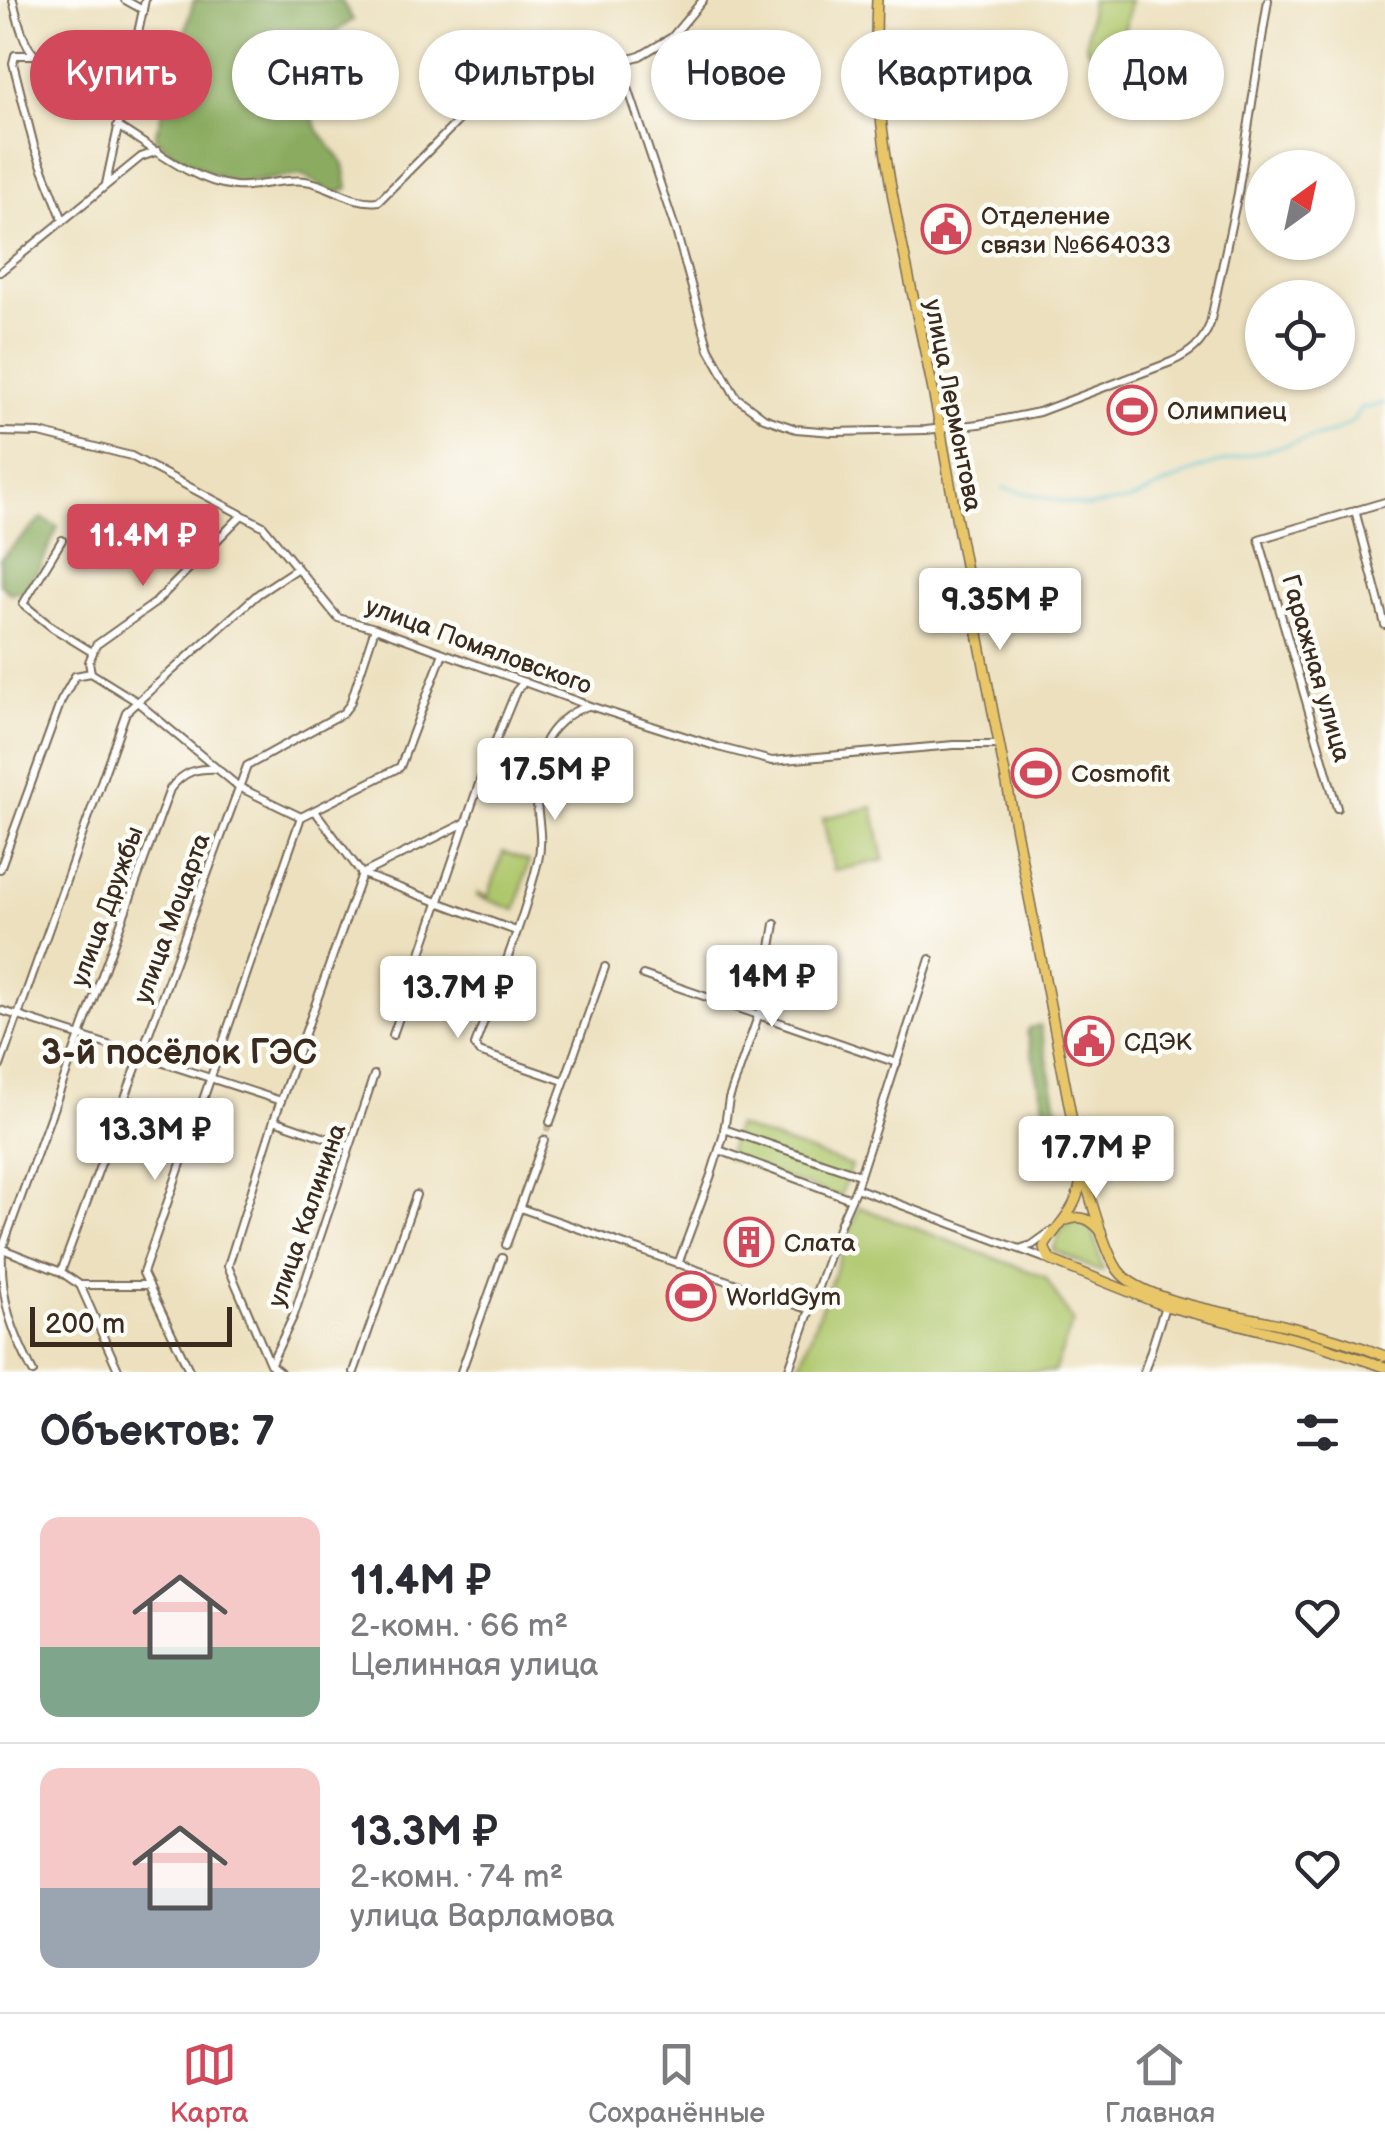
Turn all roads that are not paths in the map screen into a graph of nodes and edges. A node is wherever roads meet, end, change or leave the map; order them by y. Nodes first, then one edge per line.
1 (13, 0) edge
2 (125, 0) edge
3 (145, 0) edge
4 (703, 0) edge
5 (877, 0) edge
6 (1268, 0) edge
7 (143, 10) junction
8 (138, 30) edge
9 (30, 49) edge
10 (30, 55) edge
11 (631, 60) edge
12 (631, 97) edge
13 (117, 120) edge
14 (460, 120) edge
15 (116, 126) junction
16 (159, 151) junction
17 (106, 185) junction
18 (63, 220) junction
19 (0, 272) edge
20 (940, 429) junction
21 (0, 432) edge
22 (1385, 502) edge
23 (1355, 510) junction
24 (242, 515) junction
25 (62, 540) dead end
26 (296, 569) junction
27 (1385, 625) edge
28 (375, 628) junction
29 (92, 652) junction
30 (443, 653) junction
31 (90, 673) junction
32 (524, 682) junction
33 (136, 701) junction
34 (590, 706) junction
35 (1000, 746) junction
36 (218, 769) junction
37 (239, 787) junction
38 (1338, 808) dead end
39 (315, 812) junction
40 (301, 817) junction
41 (467, 822) junction
42 (0, 869) edge
43 (362, 874) junction
44 (438, 902) junction
45 (775, 924) dead end
46 (516, 931) junction
47 (930, 959) dead end
48 (605, 968) dead end
49 (643, 975) dead end
50 (0, 1010) edge
51 (758, 1015) junction
52 (19, 1016) junction
53 (393, 1035) dead end
54 (79, 1037) junction
55 (142, 1056) junction
56 (897, 1062) junction
57 (0, 1066) edge
58 (374, 1076) dead end
59 (211, 1078) junction
60 (564, 1081) junction
61 (281, 1101) junction
62 (274, 1120) junction
63 (550, 1122) tunnel mouth
64 (724, 1129) junction
65 (544, 1140) tunnel mouth
66 (349, 1146) junction
67 (719, 1150) junction
68 (1081, 1169) junction
69 (860, 1175) junction
70 (856, 1188) junction
71 (416, 1195) dead end
72 (851, 1199) junction
73 (520, 1208) junction
74 (1061, 1224) junction
75 (506, 1245) dead end
76 (1011, 1246) junction
77 (1108, 1247) junction
78 (1, 1248) edge
79 (502, 1258) dead end
80 (1050, 1260) junction
81 (678, 1264) junction
82 (61, 1272) junction
83 (1092, 1277) junction
84 (80, 1286) junction
85 (149, 1286) junction
86 (1165, 1306) junction
87 (808, 1309) junction
88 (1385, 1356) edge
89 (270, 1364) junction
90 (1385, 1366) edge
91 (32, 1372) edge
92 (119, 1372) edge
93 (190, 1372) edge
94 (280, 1372) edge
95 (354, 1372) edge
96 (461, 1372) edge
97 (788, 1372) edge
98 (1144, 1372) edge

1 - 9 street
2 - 7 street
3 - 7 street
4 - 11 street
5 - 20 main road, улица Лермонтова
6 - 20 street
7 - 8 street
10 - 18 street
12 - 20 street
13 - 15 street
14 - 16 street
15 - 16 street
15 - 17 street
16 - 17 street
17 - 18 street
18 - 19 street
20 - 35 main road, улица Лермонтова
21 - 24 street, улица Помяловского
22 - 23 street
23 - 27 street
23 - 38 street, Гаражная улица
24 - 26 street, улица Помяловского
24 - 29 street
25 - 29 street
26 - 28 street, улица Помяловского
26 - 33 street
28 - 30 street, улица Помяловского
28 - 37 street, улица Моцарта
29 - 31 street
30 - 32 street, улица Помяловского
30 - 39 street
31 - 33 street
31 - 42 street
32 - 34 street, улица Помяловского
32 - 41 street
33 - 36 street
33 - 52 street
34 - 35 street, улица Помяловского
34 - 46 street
35 - 68 main road, улица Лермонтова
36 - 37 street
36 - 54 street, улица Дружбы
37 - 40 street
37 - 55 street, улица Моцарта
39 - 40 street
39 - 43 street
40 - 59 street
41 - 43 street
41 - 44 street
43 - 44 street
43 - 61 street
44 - 46 street
44 - 53 street
45 - 51 street
46 - 60 street
47 - 56 street
48 - 60 street
49 - 51 street
50 - 52 street
51 - 56 street
51 - 64 street
52 - 54 street
52 - 57 street
54 - 55 street
54 - 78 street, улица Дружбы
55 - 59 street
55 - 82 street, улица Моцарта
56 - 69 street
58 - 66 street, улица Калинина
59 - 61 street
59 - 85 street
60 - 63 street
61 - 62 street
62 - 66 street
62 - 89 street
64 - 67 street
64 - 69 street
65 - 73 street
66 - 89 street, улица Калинина
67 - 72 street
67 - 81 street
68 - 74 main road, улица Лермонтова
68 - 77 main road, улица Лермонтова
69 - 70 street
70 - 72 street
70 - 76 street
71 - 95 street
72 - 87 street
73 - 75 street
73 - 81 street
74 - 76 street
74 - 77 main road
74 - 80 main road
76 - 80 street
77 - 83 main road
77 - 88 main road, улица Лермонтова
78 - 82 street
78 - 91 street, улица Дружбы
79 - 96 street
80 - 83 main road
81 - 87 street
82 - 84 street
83 - 86 main road
84 - 85 street
84 - 92 street
85 - 93 street
86 - 90 main road
86 - 98 street
87 - 97 street
89 - 94 street

